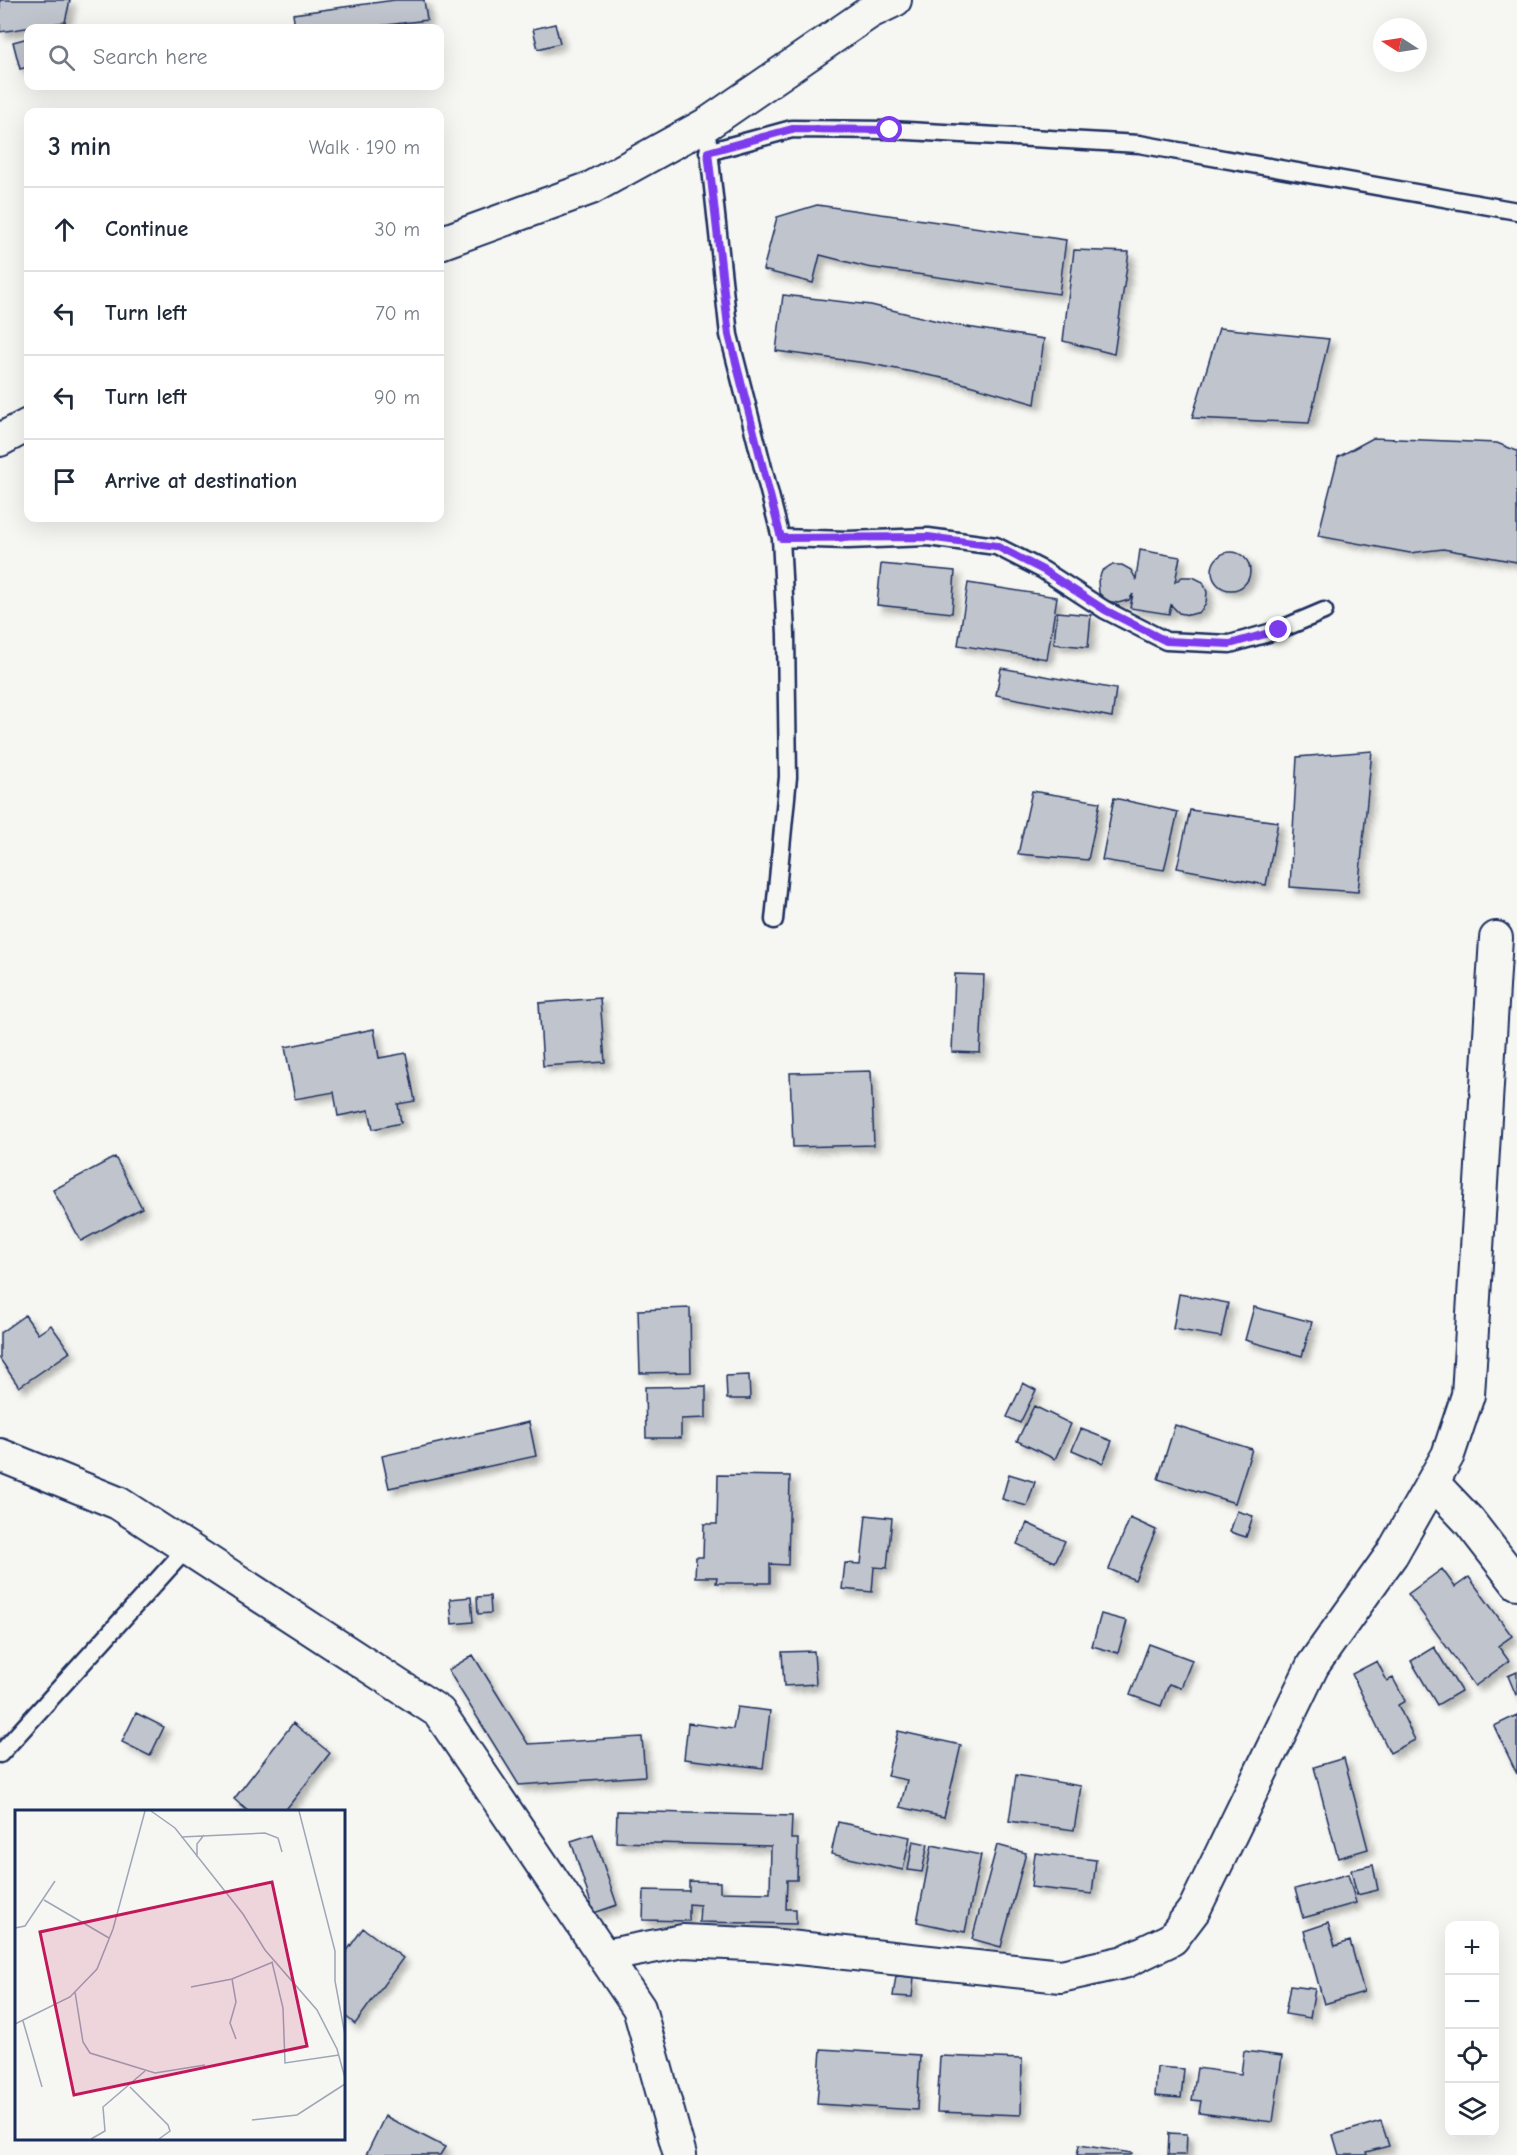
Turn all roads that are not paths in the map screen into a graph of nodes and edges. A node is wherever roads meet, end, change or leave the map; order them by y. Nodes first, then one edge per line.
1 (895, 0) edge
2 (708, 138) junction
3 (1517, 211) edge
4 (444, 242) edge
5 (24, 427) edge
6 (0, 440) edge
7 (781, 538) junction
8 (1324, 611) dead end
9 (774, 920) dead end
10 (1496, 938) dead end
11 (0, 1455) edge
12 (1433, 1483) junction
13 (187, 1548) junction
14 (1517, 1583) edge
15 (0, 1754) edge
16 (604, 1956) junction
17 (680, 2155) edge

1 - 2 street
2 - 3 lane
2 - 4 street
2 - 7 lane
5 - 6 street
7 - 8 lane
7 - 9 lane
10 - 12 street
11 - 13 street
12 - 14 street
12 - 16 street
13 - 15 lane
13 - 16 street
16 - 17 street

